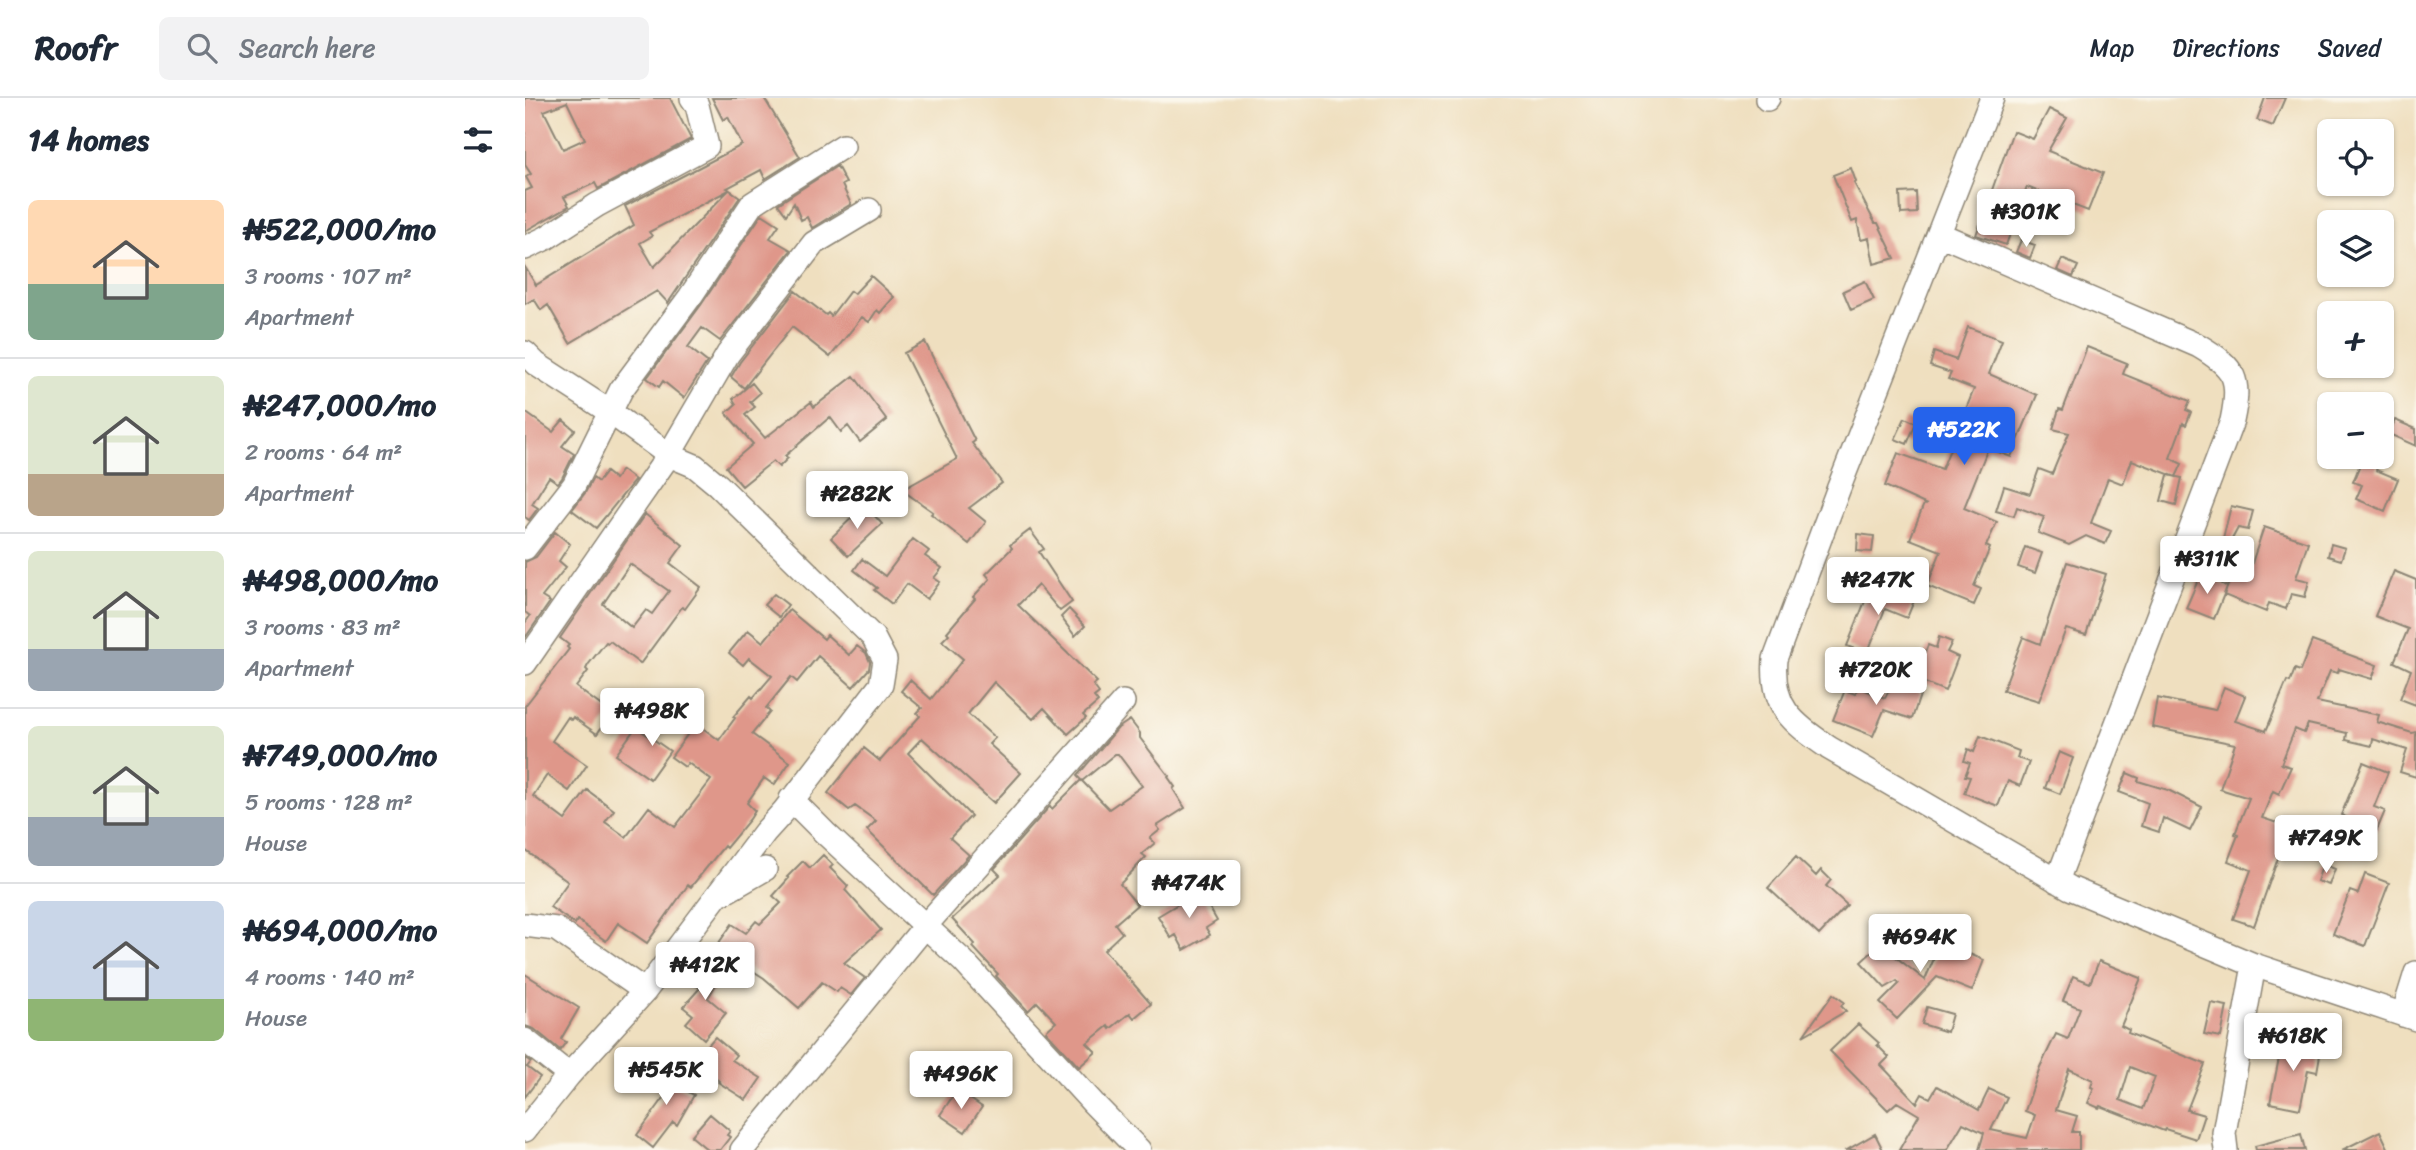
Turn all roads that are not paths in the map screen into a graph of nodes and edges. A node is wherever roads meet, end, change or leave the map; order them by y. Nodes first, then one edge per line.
1 (692, 98) edge
2 (1991, 98) edge
3 (843, 146) dead end
4 (869, 210) dead end
5 (1939, 234) junction
6 (525, 248) edge
7 (525, 354) edge
8 (610, 412) junction
9 (669, 455) junction
10 (525, 548) edge
11 (525, 663) edge
12 (1123, 702) dead end
13 (792, 799) junction
14 (765, 869) dead end
15 (2057, 881) junction
16 (716, 897) junction
17 (525, 925) edge
18 (926, 925) junction
19 (2254, 965) junction
20 (2416, 973) edge
21 (645, 990) junction
22 (2409, 1017) edge
23 (525, 1040) edge
24 (569, 1075) junction
25 (526, 1127) edge
26 (742, 1150) edge
27 (1139, 1150) edge
28 (2226, 1150) edge

1 - 6 street
2 - 5 street
3 - 8 street
4 - 9 street
5 - 15 street
5 - 15 street
7 - 8 street
8 - 9 street
8 - 10 street
9 - 11 street
9 - 13 street
12 - 18 street
13 - 16 street
13 - 18 street
14 - 16 street
15 - 19 street
16 - 21 street
17 - 21 street
18 - 26 street
18 - 27 street
19 - 22 street
19 - 28 street
20 - 22 street
21 - 24 street
23 - 24 street
24 - 25 street

